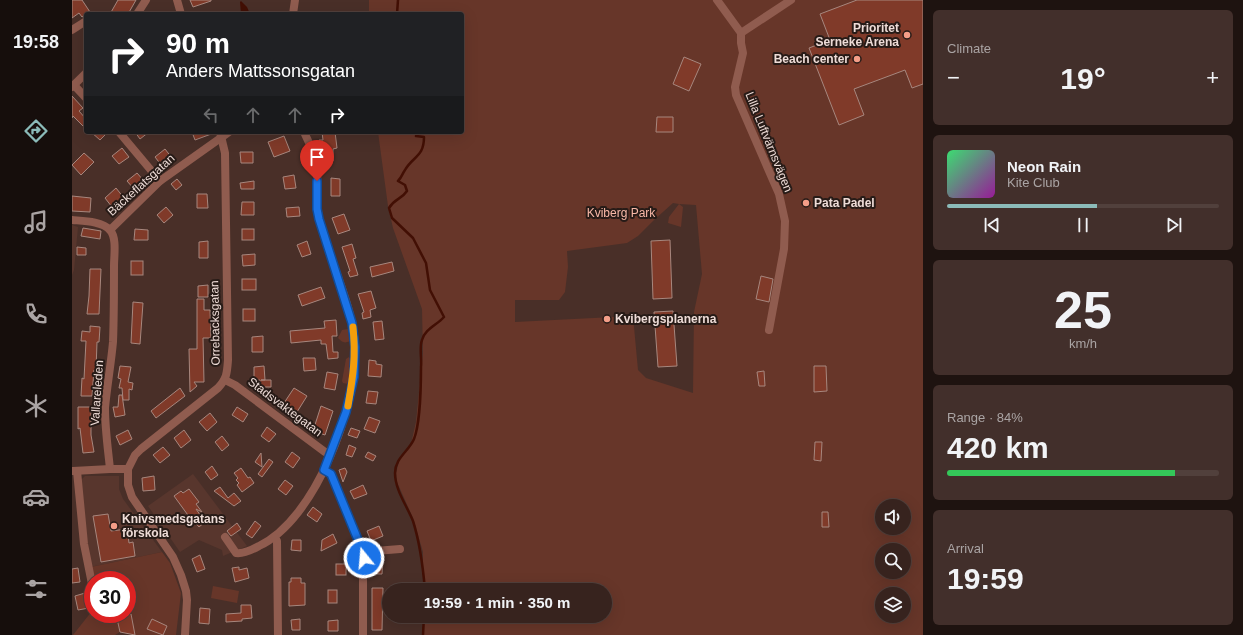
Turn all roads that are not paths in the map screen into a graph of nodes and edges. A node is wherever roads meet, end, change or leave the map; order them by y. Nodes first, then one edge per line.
1 (146, 0) edge
2 (177, 0) edge
3 (295, 0) edge
4 (717, 0) edge
5 (791, 0) edge
6 (138, 12) edge
7 (180, 12) edge
8 (293, 12) edge
9 (84, 22) edge
10 (72, 30) edge
11 (741, 33) junction
12 (84, 75) edge
13 (73, 86) edge
14 (84, 96) edge
15 (121, 134) edge
16 (224, 134) edge
17 (305, 134) edge
18 (160, 181) junction
19 (72, 220) edge
20 (110, 230) junction
21 (769, 330) dead end
22 (225, 380) junction
23 (330, 454) junction
24 (110, 469) junction
25 (128, 469) junction
26 (324, 470) junction
27 (74, 471) edge
28 (225, 537) dead end
29 (274, 538) junction
30 (400, 549) dead end
31 (363, 552) junction
32 (89, 571) edge
33 (185, 635) edge
34 (278, 635) edge
35 (363, 635) edge

1 - 6 street
2 - 7 street
3 - 8 street
4 - 11 street
5 - 11 street
9 - 10 street
11 - 21 street, Lilla Luftvärnsvägen
12 - 13 street
13 - 14 street
15 - 18 street
16 - 18 street, Bäckeflatsgatan
16 - 22 street, Orrebacksgatan
17 - 23 street
18 - 20 street, Bäckeflatsgatan
19 - 20 street
20 - 24 street, Vallareleden
22 - 23 street, Stadsvaktegatan
22 - 25 street, Orrebacksgatan
23 - 26 street
24 - 25 street
24 - 27 street
25 - 33 street
26 - 29 street
26 - 31 street
27 - 32 street
28 - 29 street
29 - 34 street
30 - 31 street
31 - 35 street

